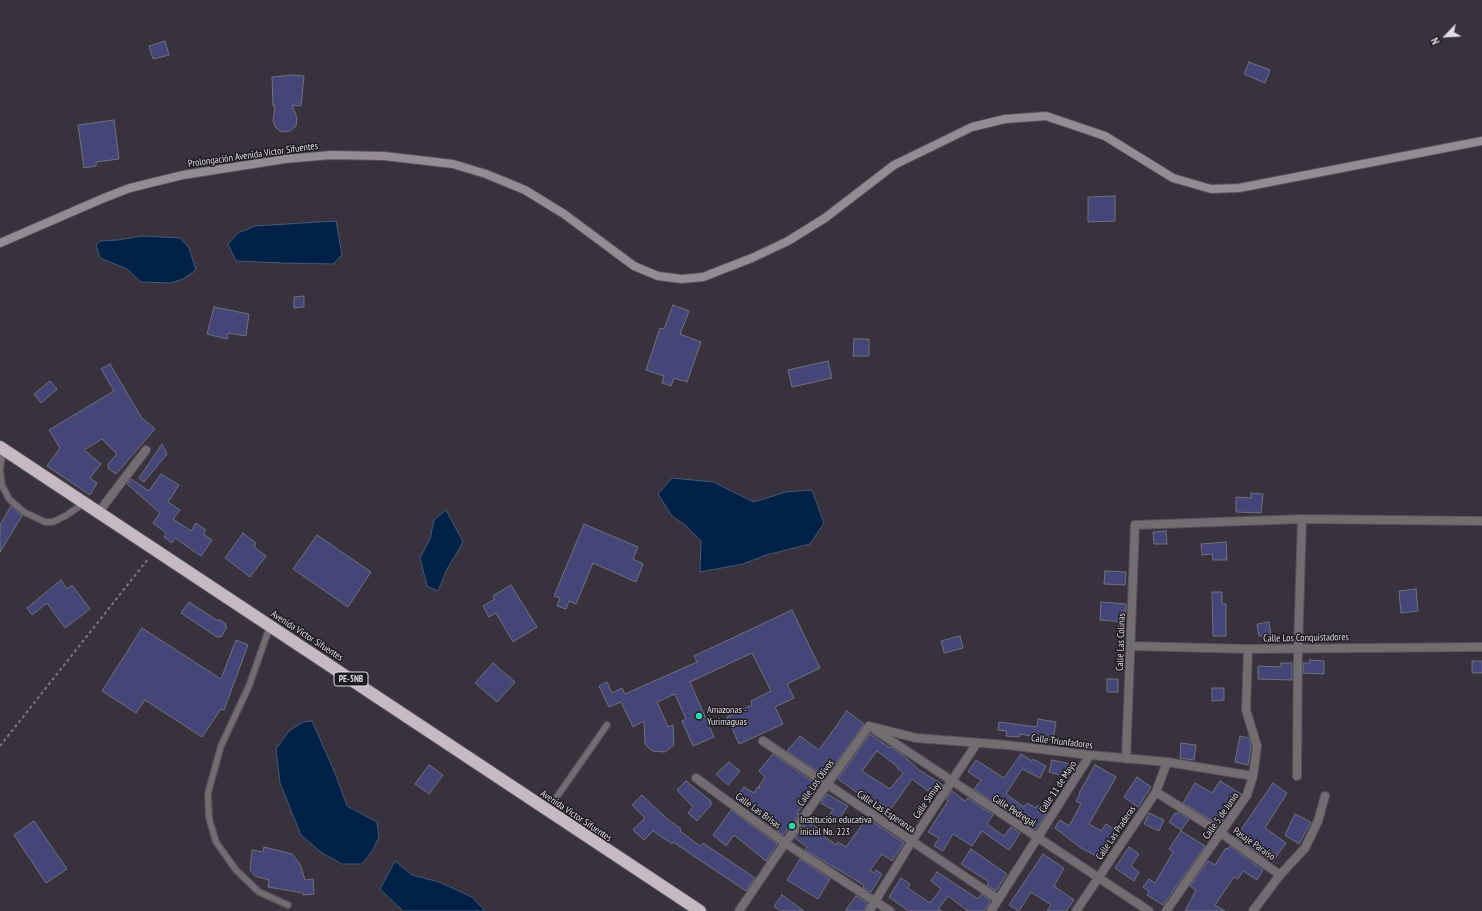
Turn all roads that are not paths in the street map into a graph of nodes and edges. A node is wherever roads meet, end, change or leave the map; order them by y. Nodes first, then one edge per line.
1 (1482, 141) edge
2 (0, 243) edge
3 (2, 448) edge
4 (146, 450) dead end
5 (84, 503) junction
6 (98, 513) junction
7 (1302, 519) junction
8 (1482, 521) edge
9 (270, 626) junction
10 (1131, 646) junction
11 (1248, 648) junction
12 (1298, 648) junction
13 (1482, 648) edge
14 (607, 725) dead end
15 (869, 726) junction
16 (763, 741) dead end
17 (977, 743) junction
18 (1090, 755) junction
19 (1126, 759) junction
20 (1167, 762) junction
21 (1253, 776) junction
22 (1297, 776) dead end
23 (696, 778) dead end
24 (952, 782) junction
25 (827, 784) junction
26 (1156, 792) junction
27 (1325, 796) dead end
28 (547, 811) junction
29 (1221, 833) junction
30 (1038, 838) junction
31 (912, 841) junction
32 (785, 843) junction
33 (1280, 875) junction
34 (1099, 877) junction
35 (998, 899) junction
36 (876, 902) junction
37 (288, 905) dead end
38 (700, 911) edge
39 (739, 911) edge
40 (869, 911) edge
41 (890, 911) edge
42 (991, 911) edge
43 (1076, 911) edge
44 (1149, 911) edge
45 (1166, 911) edge
46 (1253, 911) edge

1 - 2 street, Prolongación Avenida Victor Sifuentes
3 - 5 highway, Avenida Victor Sifuentes / PE-5NB
3 - 5 lane
4 - 6 street
5 - 6 highway, Avenida Victor Sifuentes / PE-5NB
6 - 9 highway, Avenida Victor Sifuentes / PE-5NB
7 - 8 street
7 - 10 street, Calle Las Colinas
7 - 12 street
9 - 28 highway, Avenida Victor Sifuentes / PE-5NB
9 - 37 lane
10 - 11 street, Calle Los Conquistadores
10 - 19 street, Calle Las Colinas
11 - 12 street, Calle Los Conquistadores
11 - 21 street, Calle 5 de Junio
12 - 13 street, Calle Los Conquistadores
12 - 22 street
14 - 28 lane
15 - 17 street, Calle Triunfadores
15 - 24 street, Calle Pedregal
15 - 25 street, Calle Los Olivos
16 - 25 street, Calle Las Esperanza
17 - 18 street, Calle Triunfadores
17 - 24 street, Calle Simuy
18 - 19 street, Calle Triunfadores
18 - 30 street, Calle 11 de Mayo
19 - 20 street, Calle Triunfadores
20 - 21 street, Calle Triunfadores
20 - 26 street, Calle Las Praderas
21 - 29 street, Calle 5 de Junio
23 - 32 street, Calle Las Brisas
24 - 30 street, Calle Pedregal
24 - 31 street, Calle Simuy
25 - 31 street, Calle Las Esperanza
25 - 32 street, Calle Los Olivos
26 - 29 street, Pasaje Paraíso
26 - 34 street, Calle Las Praderas
27 - 33 street
28 - 38 highway, Avenida Victor Sifuentes / PE-5NB
29 - 33 street, Pasaje Paraíso
29 - 45 street, Calle 5 de Junio
30 - 34 street, Calle Pedregal
30 - 35 street, Calle 11 de Mayo
31 - 35 street, Calle Las Esperanza
31 - 36 street, Calle Simuy
32 - 36 street, Calle Las Brisas
32 - 39 street, Calle Los Olivos
33 - 46 street
34 - 43 street, Calle Las Praderas
34 - 44 street, Calle Pedregal
35 - 42 street, Calle 11 de Mayo
36 - 40 street, Calle Simuy
36 - 41 street, Calle Las Brisas

